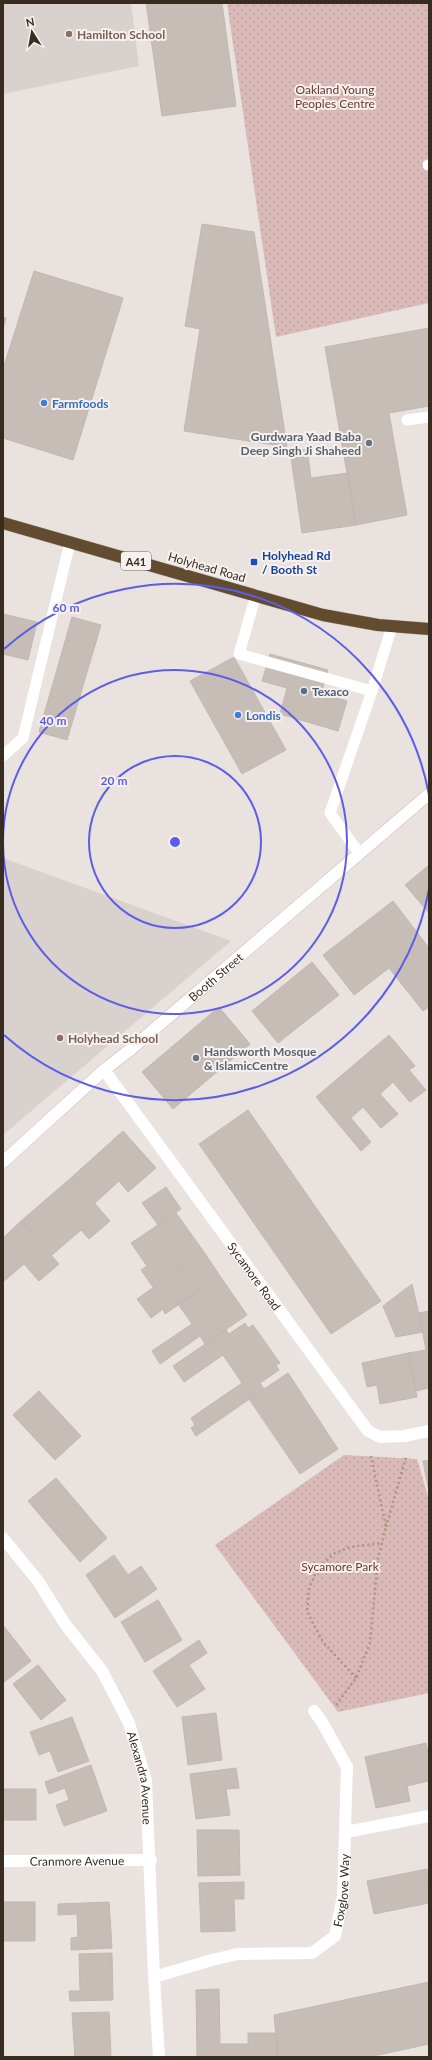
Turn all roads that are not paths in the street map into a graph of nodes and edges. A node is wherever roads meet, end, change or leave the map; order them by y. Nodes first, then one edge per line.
1 (429, 417) edge
2 (408, 420) dead end
3 (3, 523) edge
4 (70, 542) junction
5 (256, 595) junction
6 (392, 626) junction
7 (429, 629) edge
8 (372, 691) junction
9 (3, 756) edge
10 (429, 794) edge
11 (358, 854) junction
12 (104, 1070) junction
13 (3, 1162) edge
14 (429, 1431) edge
15 (3, 1538) edge
16 (314, 1711) dead end
17 (429, 1816) edge
18 (346, 1832) junction
19 (151, 1860) junction
20 (3, 1861) edge
21 (154, 1977) junction
22 (159, 2057) edge

1 - 2 lane
3 - 4 highway, Holyhead Road / A41
4 - 5 highway, Holyhead Road / A41
4 - 9 lane
5 - 6 highway, Holyhead Road / A41
5 - 8 lane
6 - 7 highway, Holyhead Road / A41
6 - 8 lane
8 - 11 lane
10 - 11 street, Booth Street
11 - 12 street, Booth Street
12 - 13 street, Booth Street
12 - 14 street, Sycamore Road
15 - 19 street, Alexandra Avenue
16 - 18 street, Foxglove Way
17 - 18 street
18 - 21 street, Foxglove Way
19 - 20 street, Cranmore Avenue
19 - 21 street, Alexandra Avenue
21 - 22 street, Alexandra Avenue

